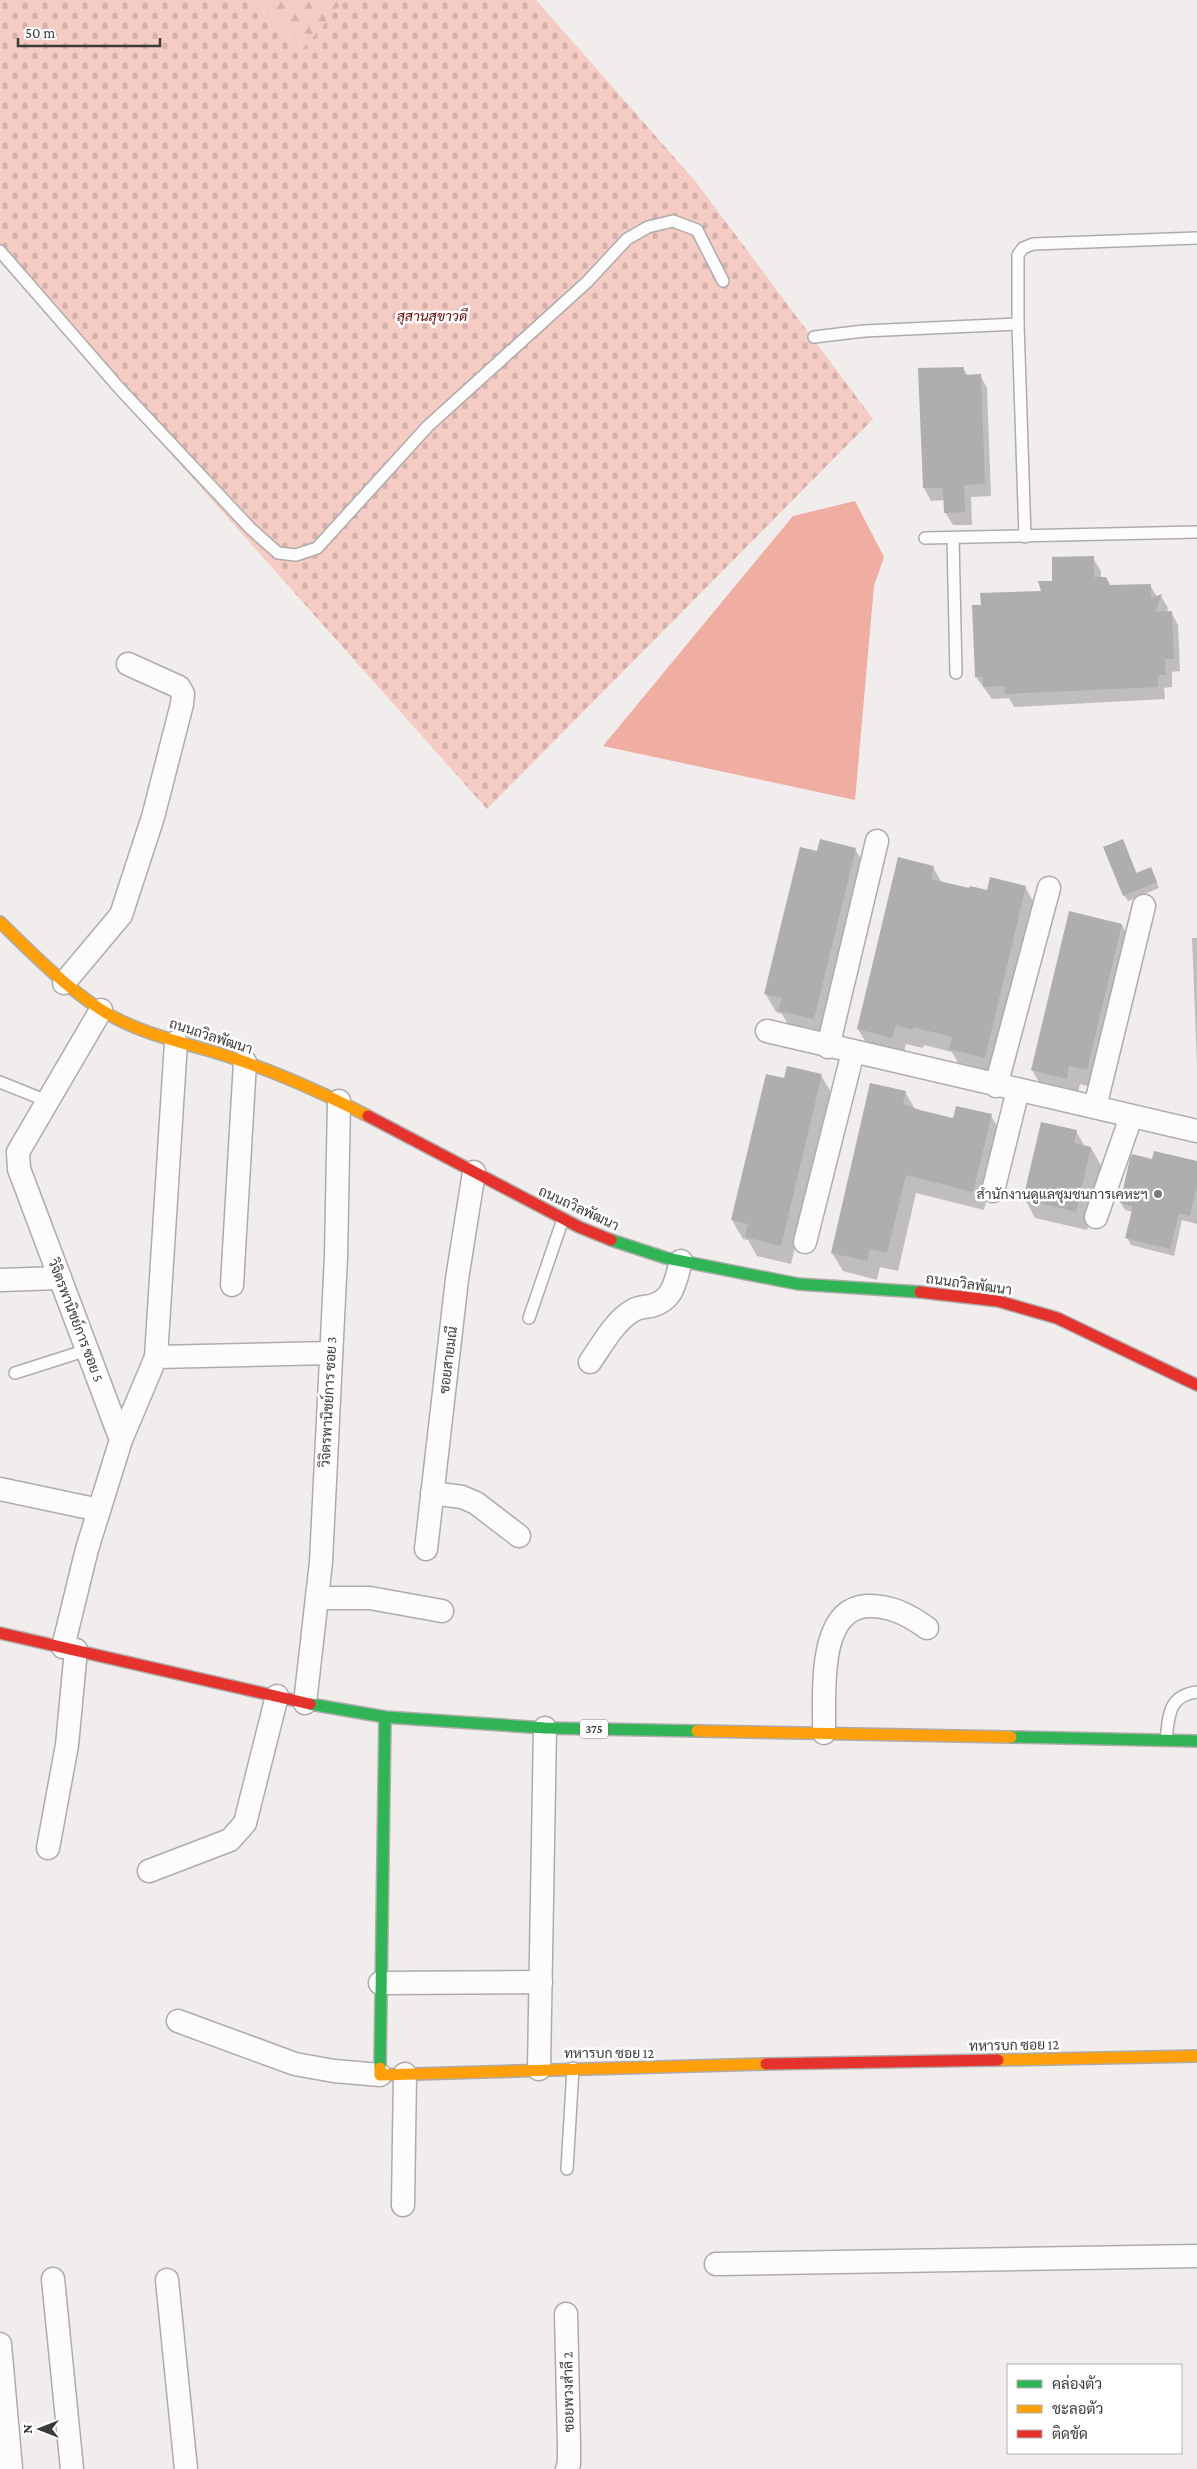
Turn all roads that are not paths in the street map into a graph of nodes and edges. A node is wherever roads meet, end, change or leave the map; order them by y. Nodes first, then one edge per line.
1 (1197, 238) edge
2 (0, 252) edge
3 (723, 281) dead end
4 (1018, 324) junction
5 (814, 337) dead end
6 (1197, 532) edge
7 (1025, 536) junction
8 (925, 538) dead end
9 (953, 538) junction
10 (128, 664) dead end
11 (956, 673) dead end
12 (877, 840) dead end
13 (1049, 888) dead end
14 (1144, 906) dead end
15 (0, 922) edge
16 (64, 983) junction
17 (101, 1010) junction
18 (767, 1031) dead end
19 (176, 1042) junction
20 (828, 1047) junction
21 (853, 1052) junction
22 (245, 1062) junction
23 (0, 1082) edge
24 (996, 1086) junction
25 (1018, 1090) junction
26 (47, 1101) junction
27 (339, 1101) junction
28 (1095, 1107) junction
29 (1131, 1117) junction
30 (1197, 1131) edge
31 (9, 1150) edge
32 (474, 1172) junction
33 (993, 1191) dead end
34 (1096, 1217) dead end
35 (563, 1219) junction
36 (805, 1242) dead end
37 (681, 1261) junction
38 (60, 1278) junction
39 (0, 1280) edge
40 (232, 1285) dead end
41 (529, 1318) dead end
42 (87, 1350) junction
43 (330, 1353) junction
44 (156, 1357) junction
45 (590, 1362) dead end
46 (15, 1373) dead end
47 (1197, 1384) edge
48 (121, 1440) junction
49 (0, 1490) edge
50 (432, 1492) junction
51 (99, 1510) junction
52 (519, 1536) dead end
53 (426, 1549) dead end
54 (318, 1598) junction
55 (442, 1611) dead end
56 (927, 1628) dead end
57 (0, 1633) edge
58 (70, 1648) junction
59 (1197, 1692) edge
60 (277, 1696) junction
61 (305, 1702) junction
62 (385, 1717) junction
63 (545, 1728) junction
64 (824, 1733) junction
65 (1166, 1740) junction
66 (1197, 1741) edge
67 (48, 1848) dead end
68 (149, 1871) dead end
69 (541, 1982) junction
70 (380, 1983) junction
71 (178, 2021) dead end
72 (1197, 2056) edge
73 (573, 2068) junction
74 (539, 2069) junction
75 (405, 2074) junction
76 (380, 2075) junction
77 (567, 2169) dead end
78 (403, 2205) dead end
79 (1197, 2256) edge
80 (716, 2264) dead end
81 (53, 2279) dead end
82 (167, 2280) dead end
83 (566, 2314) dead end
84 (0, 2344) edge
85 (11, 2469) edge
86 (72, 2469) edge
87 (186, 2469) edge
88 (567, 2469) edge

1 - 4 lane
2 - 3 lane
4 - 5 lane
4 - 7 lane
6 - 7 lane
7 - 9 lane
8 - 9 lane
9 - 11 lane
10 - 16 street
12 - 20 street
13 - 24 street
14 - 28 street
15 - 16 street, ถนนถวิลพัฒนา
16 - 17 street, ถนนถวิลพัฒนา
17 - 19 street, ถนนถวิลพัฒนา
17 - 26 street, วิจิตรพานิชย์การ ซอย 5
18 - 20 street
19 - 22 street, ถนนถวิลพัฒนา
19 - 44 street
20 - 21 street
21 - 24 street
21 - 36 street
22 - 27 street, ถนนถวิลพัฒนา
22 - 40 street
23 - 26 lane
24 - 25 street
25 - 28 street
25 - 33 street
26 - 31 street, วิจิตรพานิชย์การ ซอย 5
27 - 32 street, ถนนถวิลพัฒนา
27 - 43 street, วิจิตรพานิชย์การ ซอย 3
28 - 29 street
29 - 30 street
29 - 34 street
31 - 38 street, วิจิตรพานิชย์การ ซอย 5
32 - 35 street, ถนนถวิลพัฒนา
32 - 50 street, ซอยสายมณี
35 - 37 street, ถนนถวิลพัฒนา
35 - 41 lane
37 - 45 street
37 - 47 street, ถนนถวิลพัฒนา
38 - 39 street
38 - 42 street, วิจิตรพานิชย์การ ซอย 5
42 - 46 lane
42 - 48 street, วิจิตรพานิชย์การ ซอย 5
43 - 44 street
43 - 54 street, วิจิตรพานิชย์การ ซอย 3
44 - 48 street
48 - 51 street
49 - 51 street
50 - 52 street
50 - 53 street, ซอยสายมณี
51 - 58 street
54 - 55 street
54 - 61 street, วิจิตรพานิชย์การ ซอย 3
56 - 64 street
57 - 58 street, 375
58 - 60 street, 375
58 - 67 street
59 - 65 lane
60 - 61 street, 375
60 - 68 street
61 - 62 street, 375
62 - 63 street, 375
62 - 70 street
63 - 64 street, 375
63 - 69 street
64 - 65 street, 375
65 - 66 street, 375
69 - 70 street
69 - 74 street
70 - 76 street
71 - 76 street
72 - 73 street, ทหารบก ซอย 12
73 - 74 street, ทหารบก ซอย 12
73 - 77 lane
74 - 75 street, ทหารบก ซอย 12
75 - 76 street, ทหารบก ซอย 12
75 - 78 street
79 - 80 street
81 - 86 street
82 - 87 street
83 - 88 street, ซอยพวงสำลี 2
84 - 85 street

